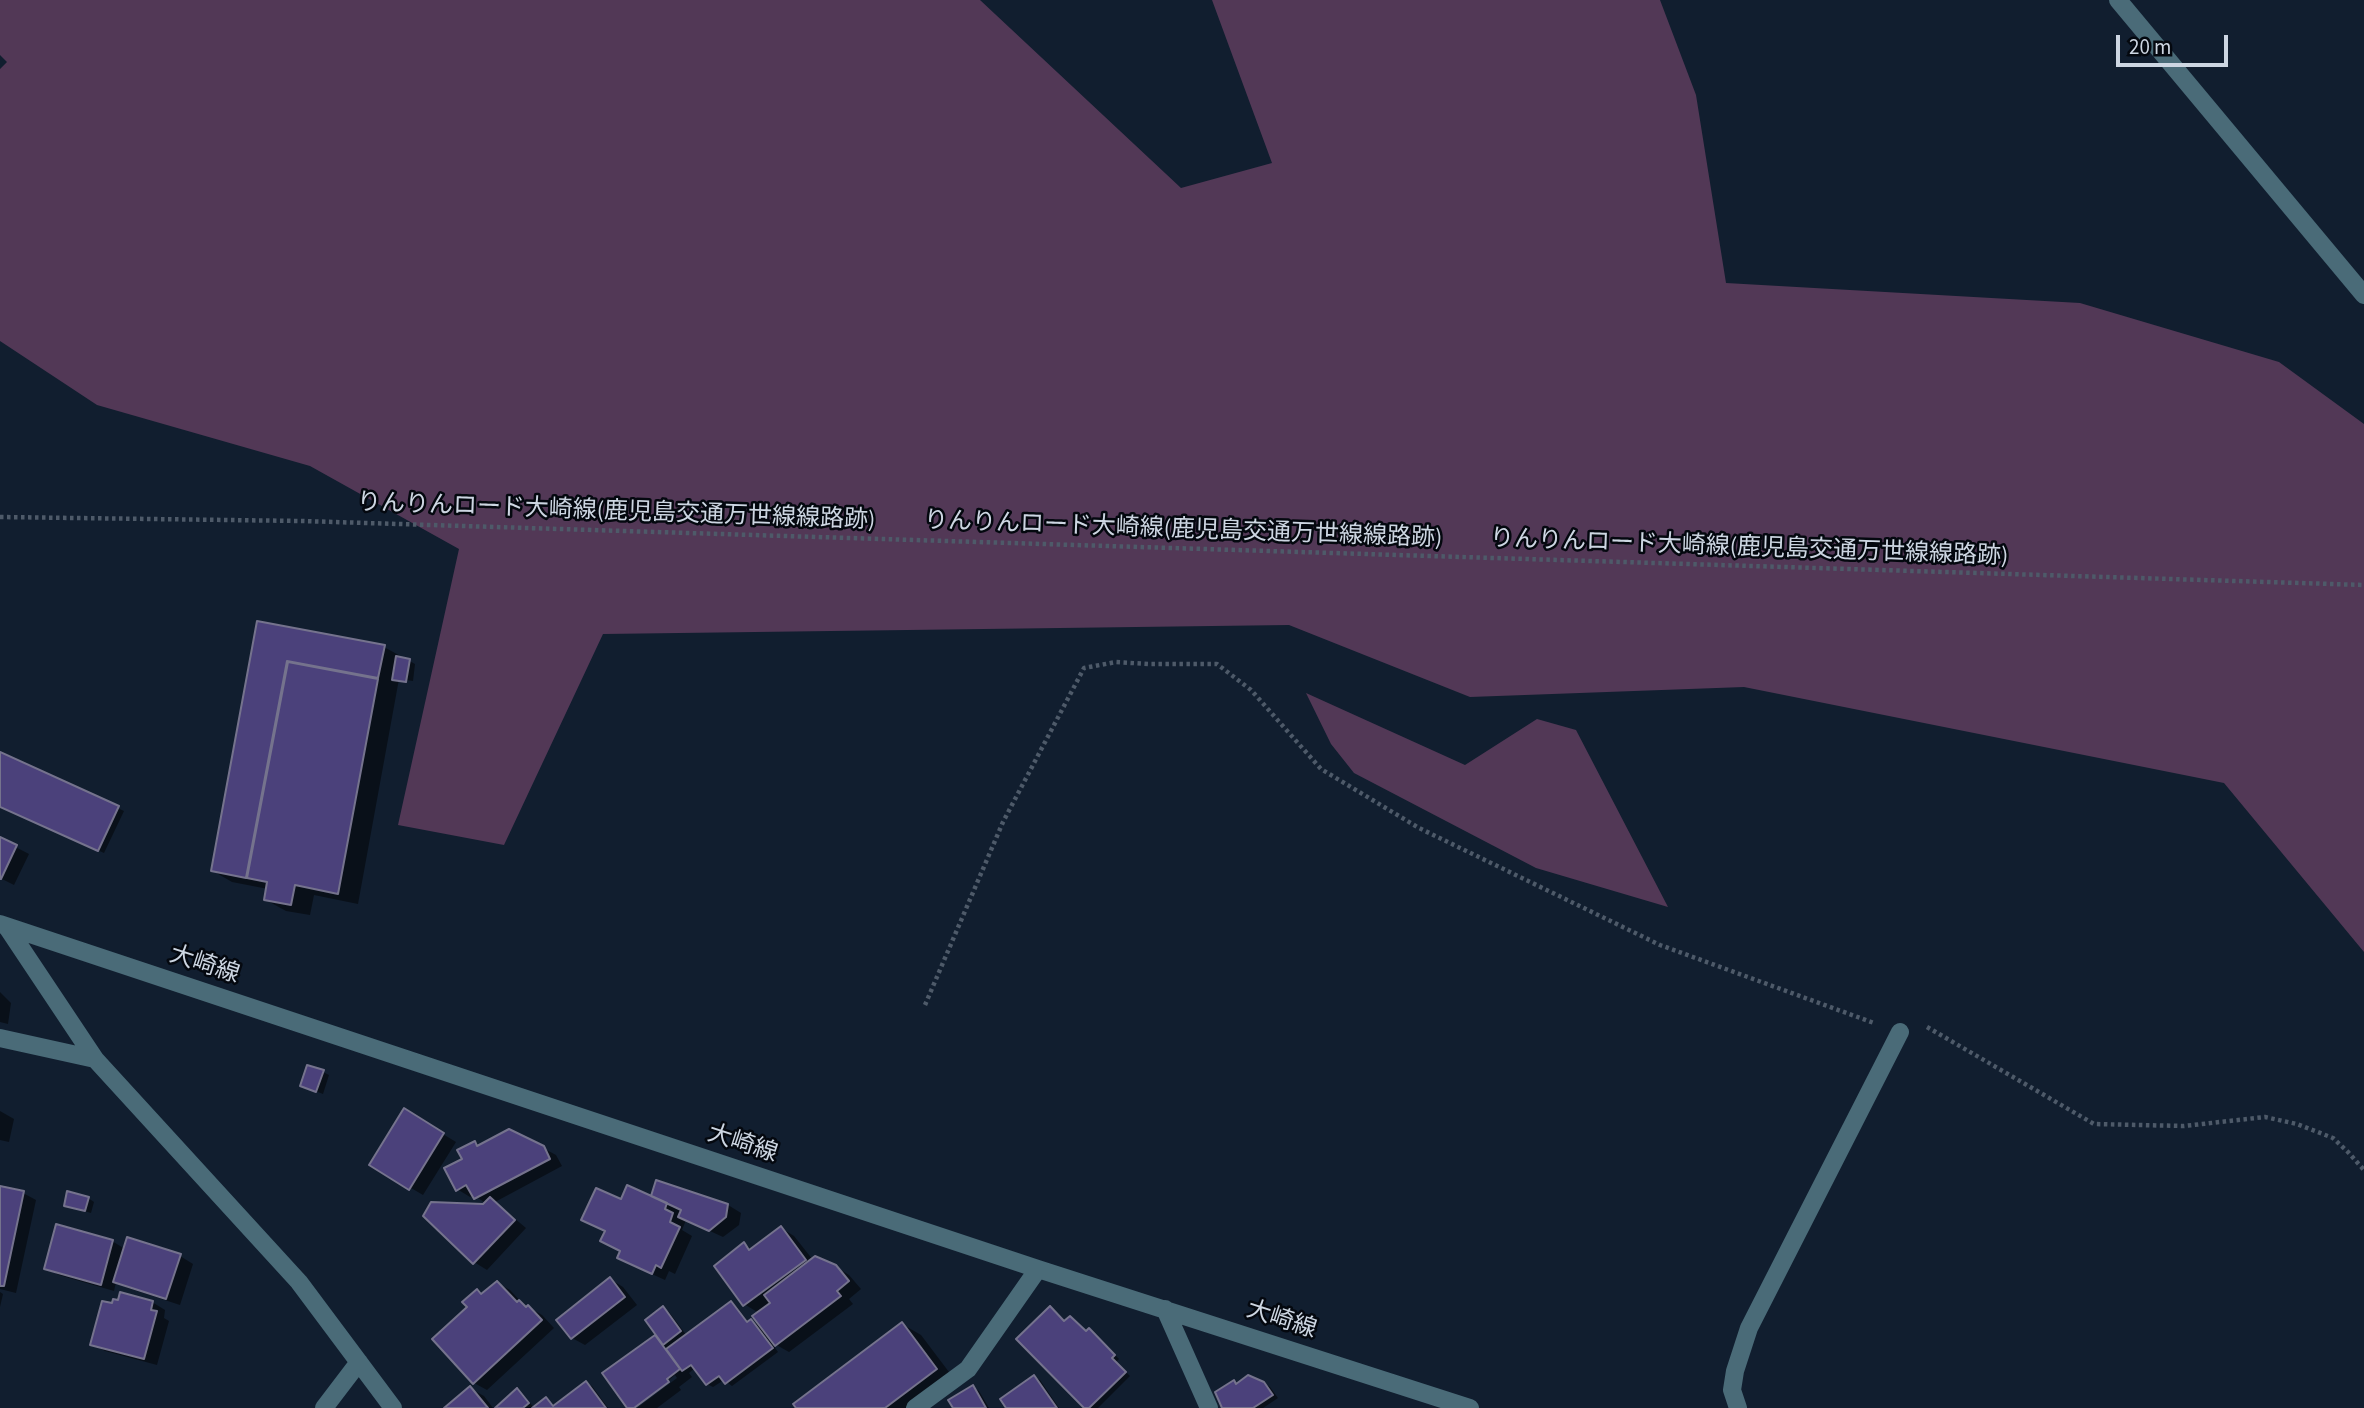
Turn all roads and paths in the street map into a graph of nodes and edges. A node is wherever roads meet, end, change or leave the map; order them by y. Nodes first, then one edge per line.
1 (2118, 0) edge
2 (2364, 295) edge
3 (0, 517) edge
4 (2364, 585) edge
5 (3, 925) edge
6 (925, 1005) dead end
7 (1900, 1032) junction
8 (0, 1038) edge
9 (94, 1059) junction
10 (2364, 1170) edge
11 (1038, 1269) junction
12 (1165, 1308) junction
13 (359, 1362) junction
14 (324, 1408) edge
15 (393, 1408) edge
16 (915, 1408) edge
17 (1209, 1408) edge
18 (1470, 1408) edge
19 (1738, 1408) edge

1 - 2 street
3 - 4 path, りんりんロード大崎線(鹿児島交通万世線線路跡)
5 - 9 street
5 - 11 street, 大崎線
6 - 7 path
7 - 10 path
7 - 19 street
8 - 9 street
9 - 13 street
11 - 12 street, 大崎線
11 - 16 street
12 - 17 street
12 - 18 street, 大崎線
13 - 14 street
13 - 15 street

